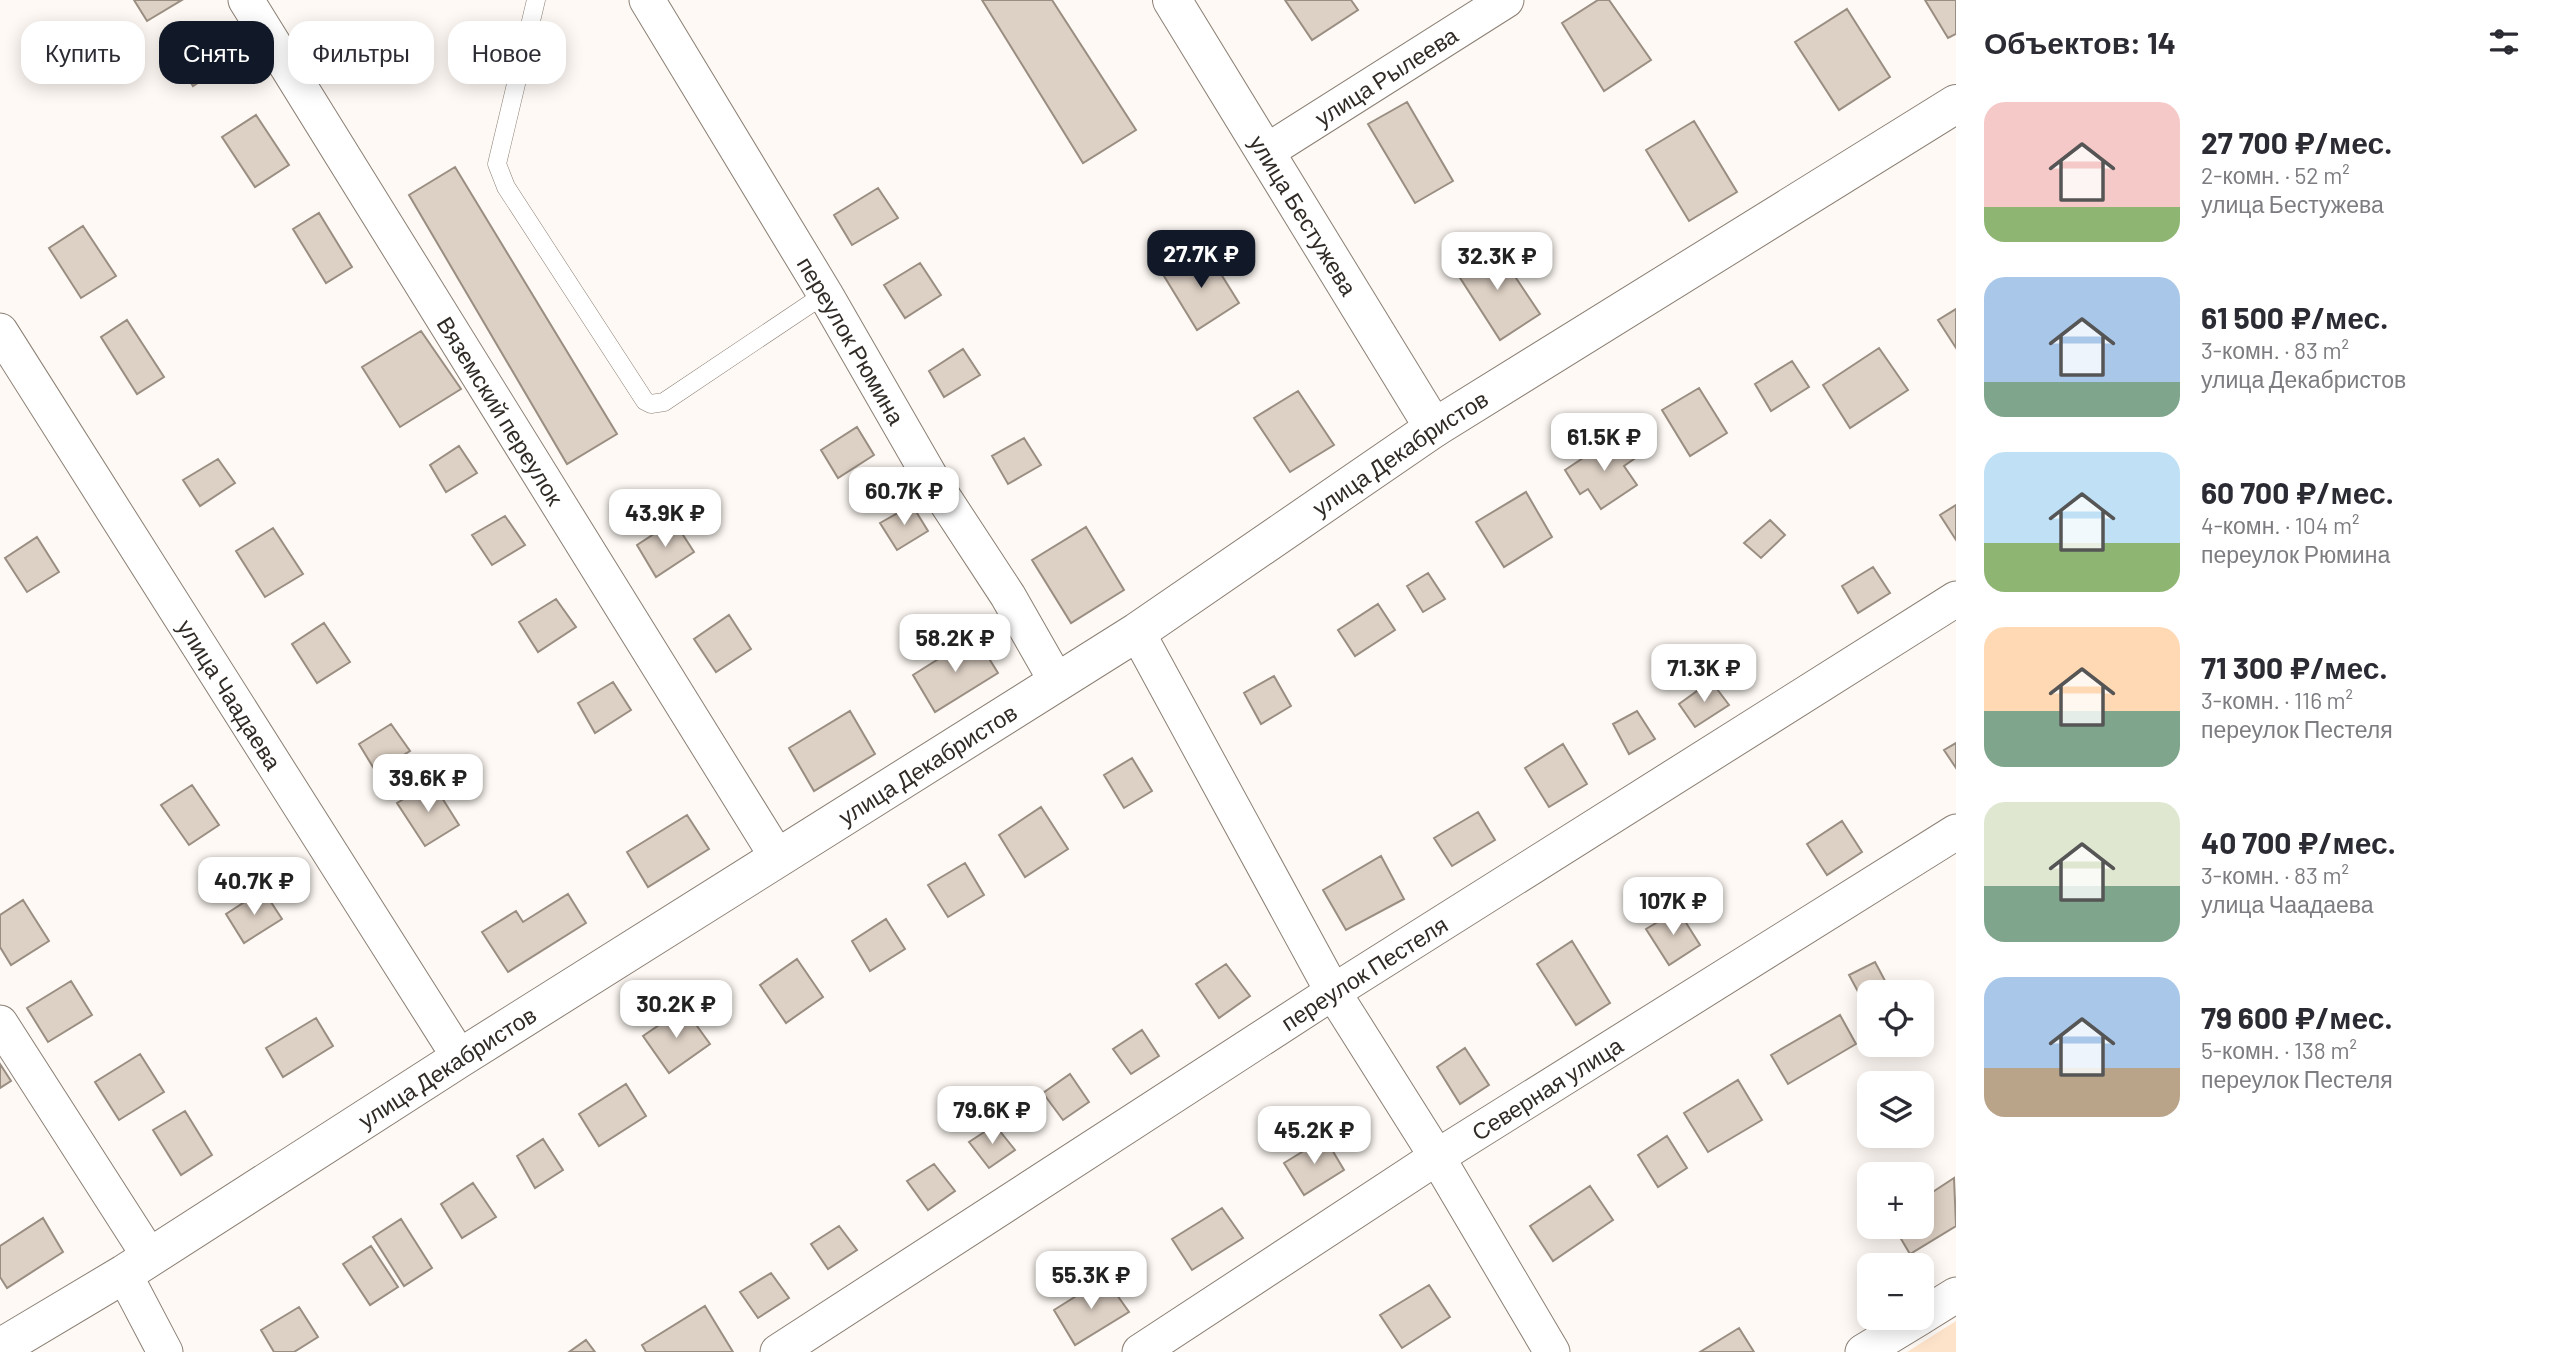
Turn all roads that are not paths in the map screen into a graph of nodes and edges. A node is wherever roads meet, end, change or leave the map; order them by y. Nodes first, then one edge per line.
1 (246, 0) edge
2 (536, 0) edge
3 (647, 0) edge
4 (1172, 0) edge
5 (1506, 0) edge
6 (1956, 104) edge
7 (1266, 152) junction
8 (825, 294) junction
9 (0, 331) edge
10 (1434, 428) junction
11 (1956, 599) edge
12 (1137, 632) junction
13 (1057, 682) junction
14 (1956, 832) edge
15 (778, 858) junction
16 (1333, 992) junction
17 (0, 1023) edge
18 (460, 1058) junction
19 (1437, 1157) junction
20 (137, 1265) junction
21 (1956, 1295) edge
22 (1934, 1308) edge
23 (1899, 1330) edge
24 (0, 1348) edge
25 (165, 1352) edge
26 (778, 1352) edge
27 (1140, 1352) edge
28 (1552, 1352) edge
29 (1863, 1352) edge

1 - 15 street, Вяземский переулок
2 - 8 lane
3 - 8 street, переулок Рюмина
4 - 7 street, улица Бестужева
5 - 7 street, улица Рылеева
6 - 10 street, улица Декабристов
7 - 10 street, улица Бестужева
8 - 13 street, переулок Рюмина
9 - 18 street, улица Чаадаева
10 - 12 street, улица Декабристов
11 - 16 street, переулок Пестеля
12 - 13 street, улица Декабристов
12 - 16 street
13 - 15 street, улица Декабристов
14 - 19 street, Северная улица
15 - 18 street, улица Декабристов
16 - 19 street
16 - 26 street, переулок Пестеля
17 - 20 street
18 - 20 street, улица Декабристов
19 - 27 street, Северная улица
19 - 28 street
20 - 24 street, улица Декабристов
20 - 25 street
21 - 22 street
23 - 29 street

